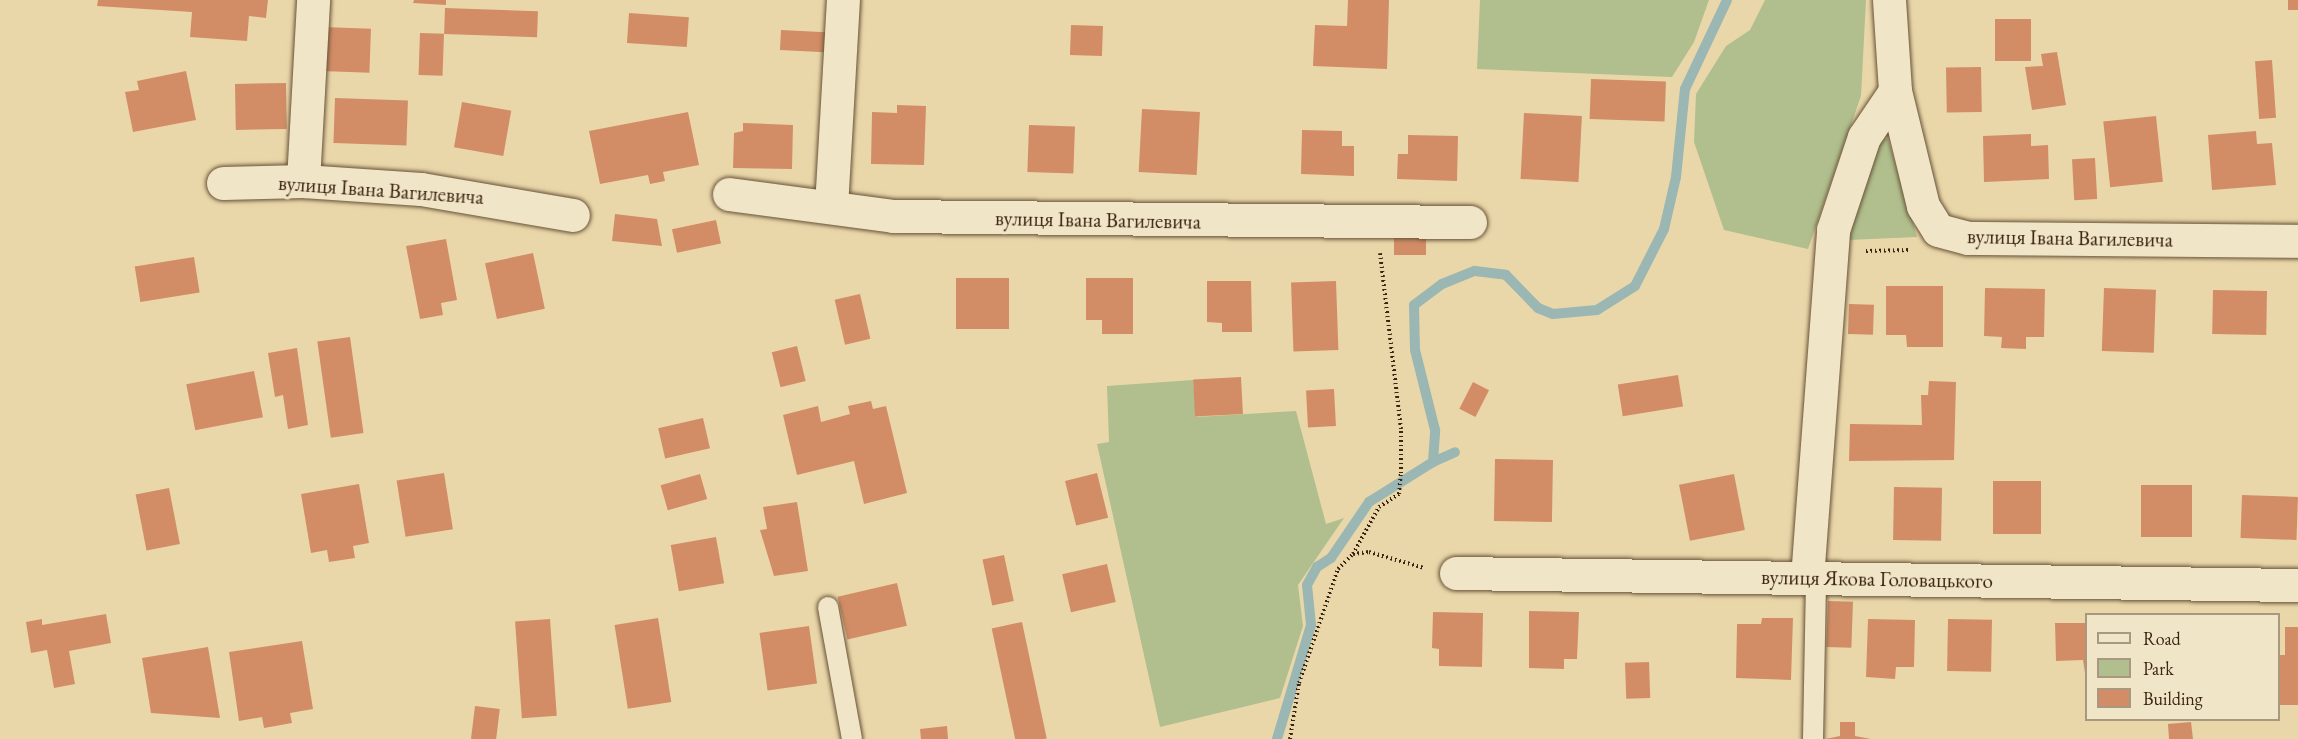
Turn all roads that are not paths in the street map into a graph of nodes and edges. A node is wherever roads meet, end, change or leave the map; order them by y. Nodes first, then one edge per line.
1 (313, 0) edge
2 (843, 0) edge
3 (1889, 0) edge
4 (1895, 91) junction
5 (303, 182) junction
6 (223, 183) dead end
7 (729, 194) dead end
8 (831, 207) junction
9 (573, 215) dead end
10 (1470, 222) dead end
11 (2298, 241) edge
12 (1456, 573) dead end
13 (1811, 578) junction
14 (2298, 585) edge
15 (828, 607) dead end
16 (852, 739) edge
17 (1813, 739) edge

1 - 5 street
2 - 8 street
3 - 4 street, вулиця Івана Вагилевича
4 - 11 street, вулиця Івана Вагилевича
4 - 13 street
5 - 6 street, вулиця Івана Вагилевича
5 - 9 street, вулиця Івана Вагилевича
7 - 8 street, вулиця Івана Вагилевича
8 - 10 street, вулиця Івана Вагилевича
12 - 13 street, вулиця Якова Головацького
13 - 14 street, вулиця Якова Головацького
13 - 17 lane
15 - 16 lane

